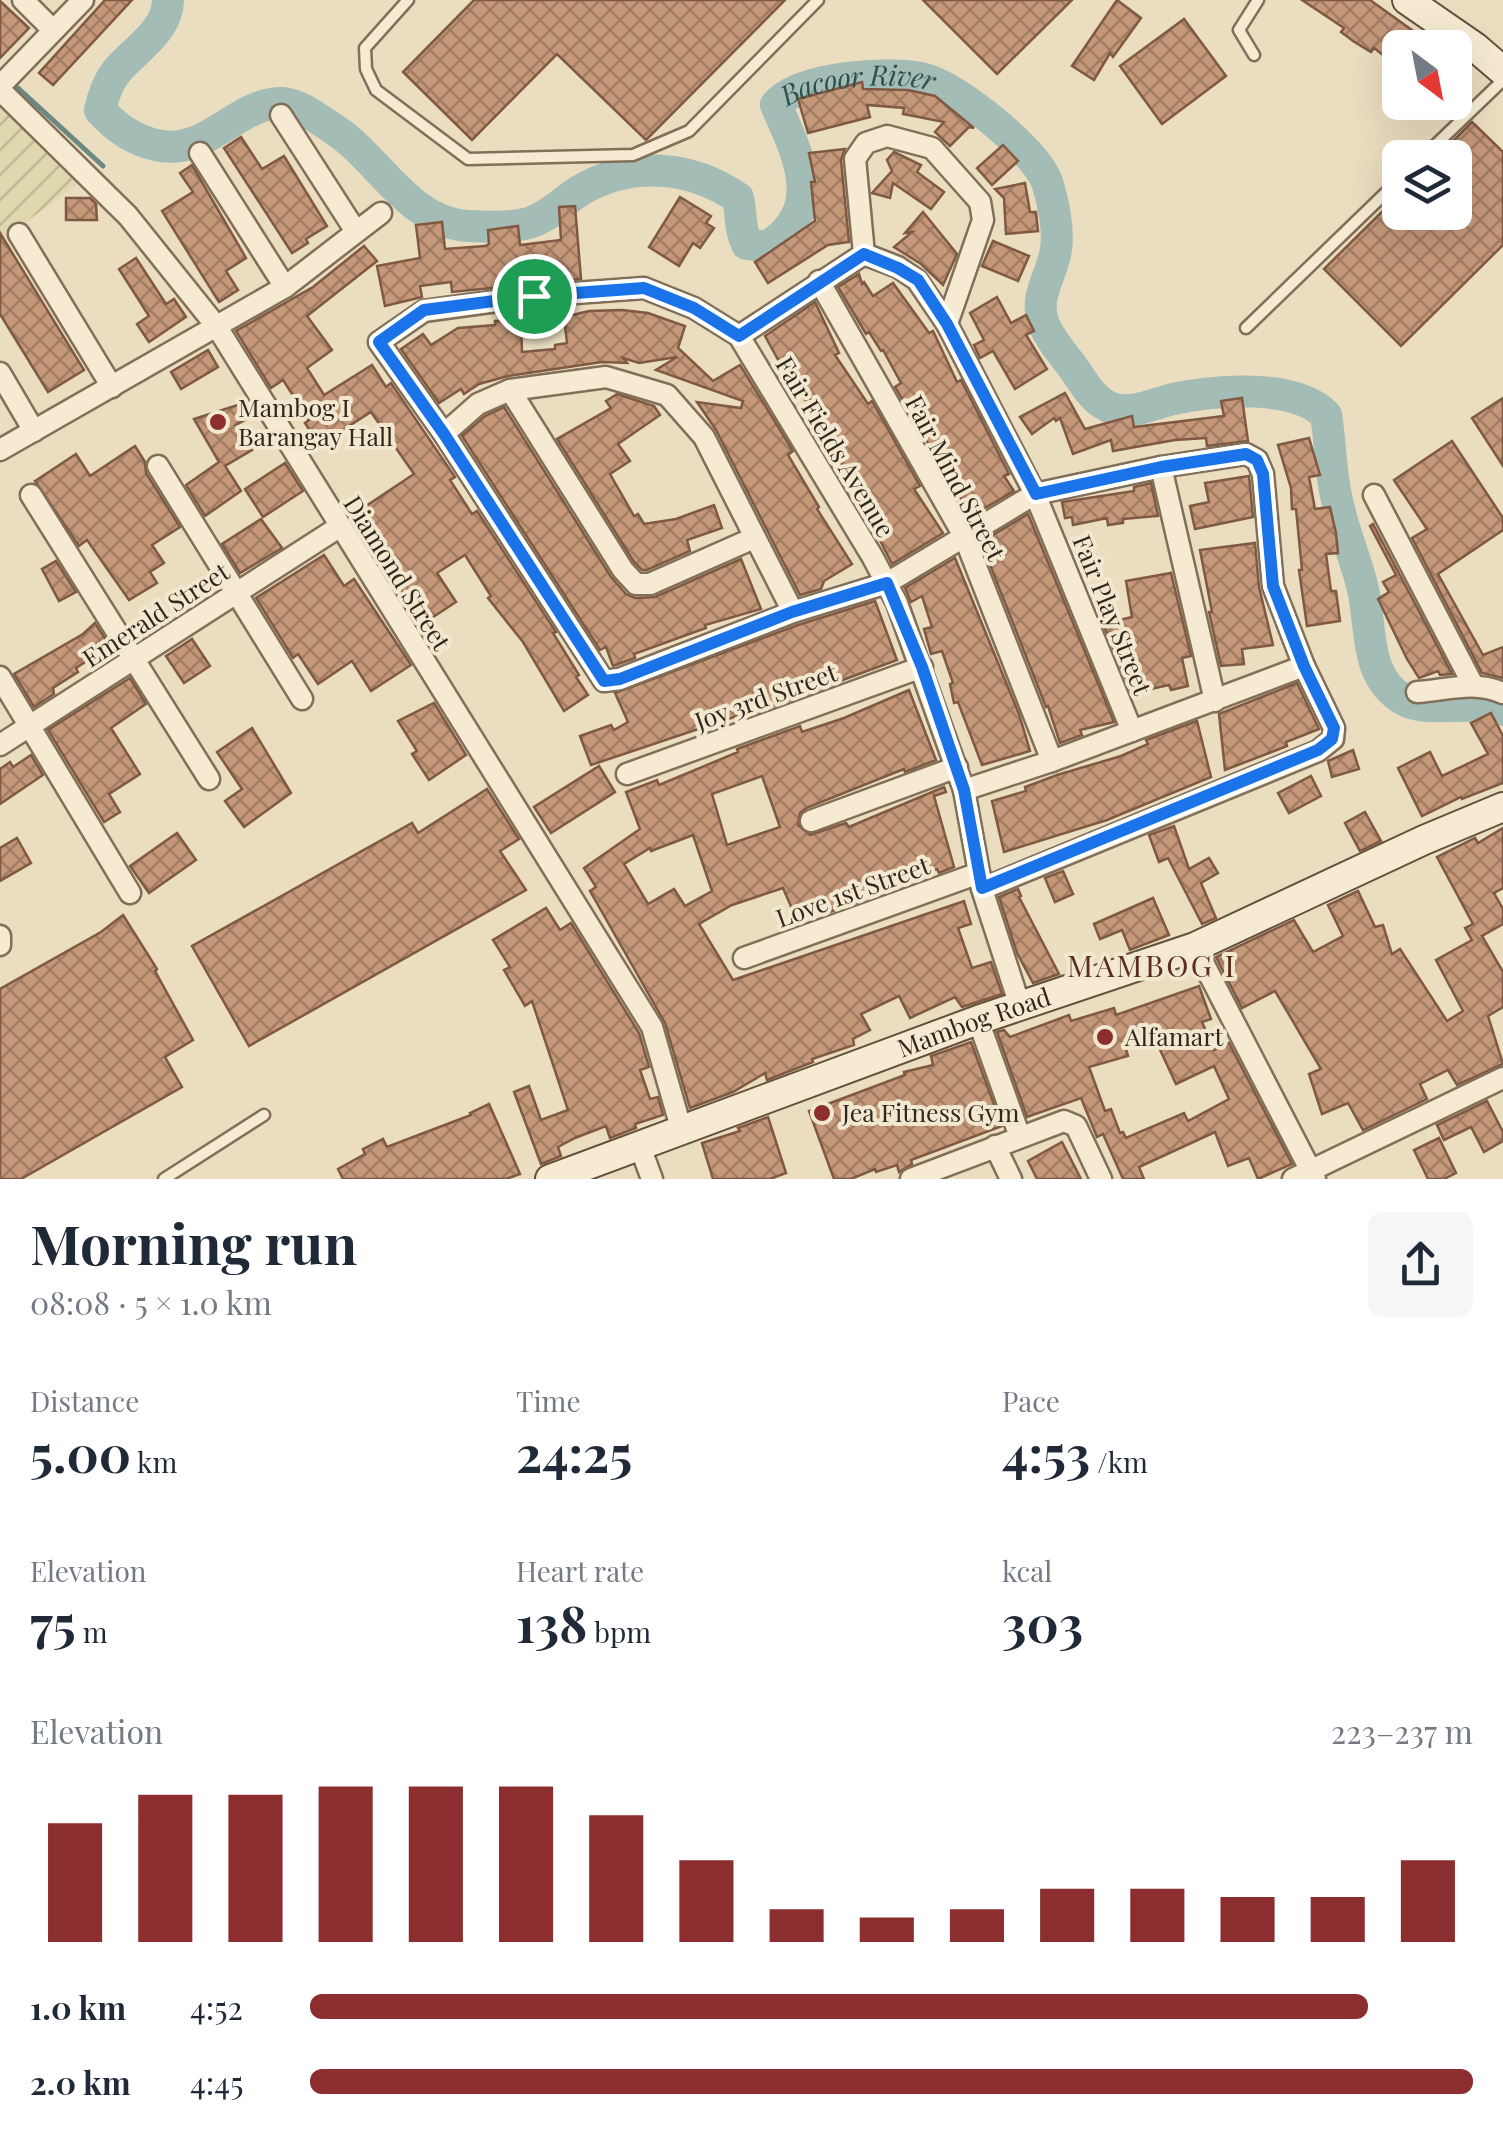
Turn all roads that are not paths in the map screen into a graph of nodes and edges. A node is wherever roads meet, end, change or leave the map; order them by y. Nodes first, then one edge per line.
1 (23, 0) edge
2 (83, 0) edge
3 (408, 0) edge
4 (818, 0) edge
5 (1258, 0) edge
6 (1407, 0) edge
7 (53, 30) junction
8 (1254, 54) dead end
9 (1503, 72) edge
10 (1503, 80) edge
11 (0, 88) edge
12 (280, 115) dead end
13 (1441, 140) edge
14 (200, 153) dead end
15 (1382, 196) edge
16 (381, 212) dead end
17 (355, 230) junction
18 (19, 234) dead end
19 (864, 254) junction
20 (818, 281) junction
21 (285, 286) junction
22 (947, 324) junction
23 (217, 327) junction
24 (1246, 328) dead end
25 (739, 336) junction
26 (0, 372) edge
27 (112, 387) junction
28 (510, 390) junction
29 (34, 431) junction
30 (444, 434) junction
31 (0, 450) edge
32 (158, 466) dead end
33 (1161, 467) junction
34 (1036, 494) junction
35 (32, 495) dead end
36 (1374, 495) dead end
37 (339, 527) junction
38 (964, 536) junction
39 (754, 538) junction
40 (887, 583) junction
41 (235, 594) junction
42 (792, 612) junction
43 (135, 658) junction
44 (1304, 666) junction
45 (922, 667) junction
46 (0, 677) edge
47 (1472, 683) junction
48 (1416, 692) dead end
49 (1503, 693) edge
50 (302, 699) dead end
51 (1216, 701) junction
52 (31, 725) junction
53 (1132, 731) junction
54 (0, 745) edge
55 (1052, 761) junction
56 (957, 767) junction
57 (627, 774) dead end
58 (209, 779) dead end
59 (964, 790) junction
60 (1503, 807) edge
61 (812, 821) dead end
62 (980, 881) junction
63 (130, 893) dead end
64 (0, 936) edge
65 (0, 945) edge
66 (1196, 947) junction
67 (744, 958) dead end
68 (1020, 1006) junction
69 (978, 1020) junction
70 (1503, 1078) edge
71 (264, 1115) dead end
72 (681, 1128) junction
73 (1020, 1137) junction
74 (639, 1144) junction
75 (995, 1146) junction
76 (1306, 1176) edge
77 (164, 1179) edge
78 (550, 1179) edge
79 (652, 1179) edge
80 (911, 1179) edge
81 (1010, 1179) edge
82 (1101, 1179) edge

1 - 7 street
2 - 7 street
3 - 4 lane
5 - 8 lane
6 - 9 main road
7 - 11 street
10 - 13 lane
11 - 23 street, Diamond Street
12 - 17 street
14 - 21 street
15 - 24 lane
16 - 17 street
17 - 21 street
18 - 27 street
19 - 20 street
19 - 22 street, Fair Play Street
19 - 22 street
20 - 25 street
20 - 38 street, Fair Mind Street
21 - 23 street
22 - 34 street, Fair Play Street
23 - 27 street
23 - 37 street, Diamond Street
25 - 30 street, Fair Fields Avenue
25 - 40 street, Fair Fields Avenue
26 - 29 street
27 - 29 street
28 - 30 street
28 - 39 street
28 - 39 street
29 - 31 street
30 - 42 street
32 - 41 street
33 - 34 street
33 - 44 street
33 - 51 street
34 - 38 street
34 - 53 street, Fair Play Street
35 - 43 street
36 - 47 street
37 - 41 street, Emerald Street
37 - 72 street, Diamond Street
38 - 40 street
38 - 55 street, Fair Mind Street
39 - 42 street
40 - 42 street
40 - 45 street, Fair Fields Avenue
41 - 43 street, Emerald Street
41 - 50 street
43 - 52 street, Emerald Street
43 - 58 street
44 - 51 street
44 - 62 street, Love 1st Street
45 - 56 street, Fair Fields Avenue
45 - 57 street, Joy 3rd Street
46 - 52 street
47 - 48 street
47 - 49 street
51 - 53 street
52 - 54 street, Emerald Street
52 - 63 street
53 - 55 street
55 - 59 street
56 - 59 street, Fair Fields Avenue
56 - 61 street
59 - 62 street, Fair Fields Avenue
60 - 66 main road, Mambog Road
62 - 67 street, Love 1st Street
62 - 68 street, Fair Fields Avenue
64 - 65 street
66 - 68 main road, Mambog Road
66 - 76 street
68 - 69 main road, Mambog Road
69 - 72 main road, Mambog Road
69 - 73 street
70 - 76 street
71 - 77 lane
72 - 74 main road, Mambog Road
73 - 75 street
73 - 82 street
74 - 78 main road, Mambog Road
74 - 79 street
75 - 80 street
75 - 81 street

